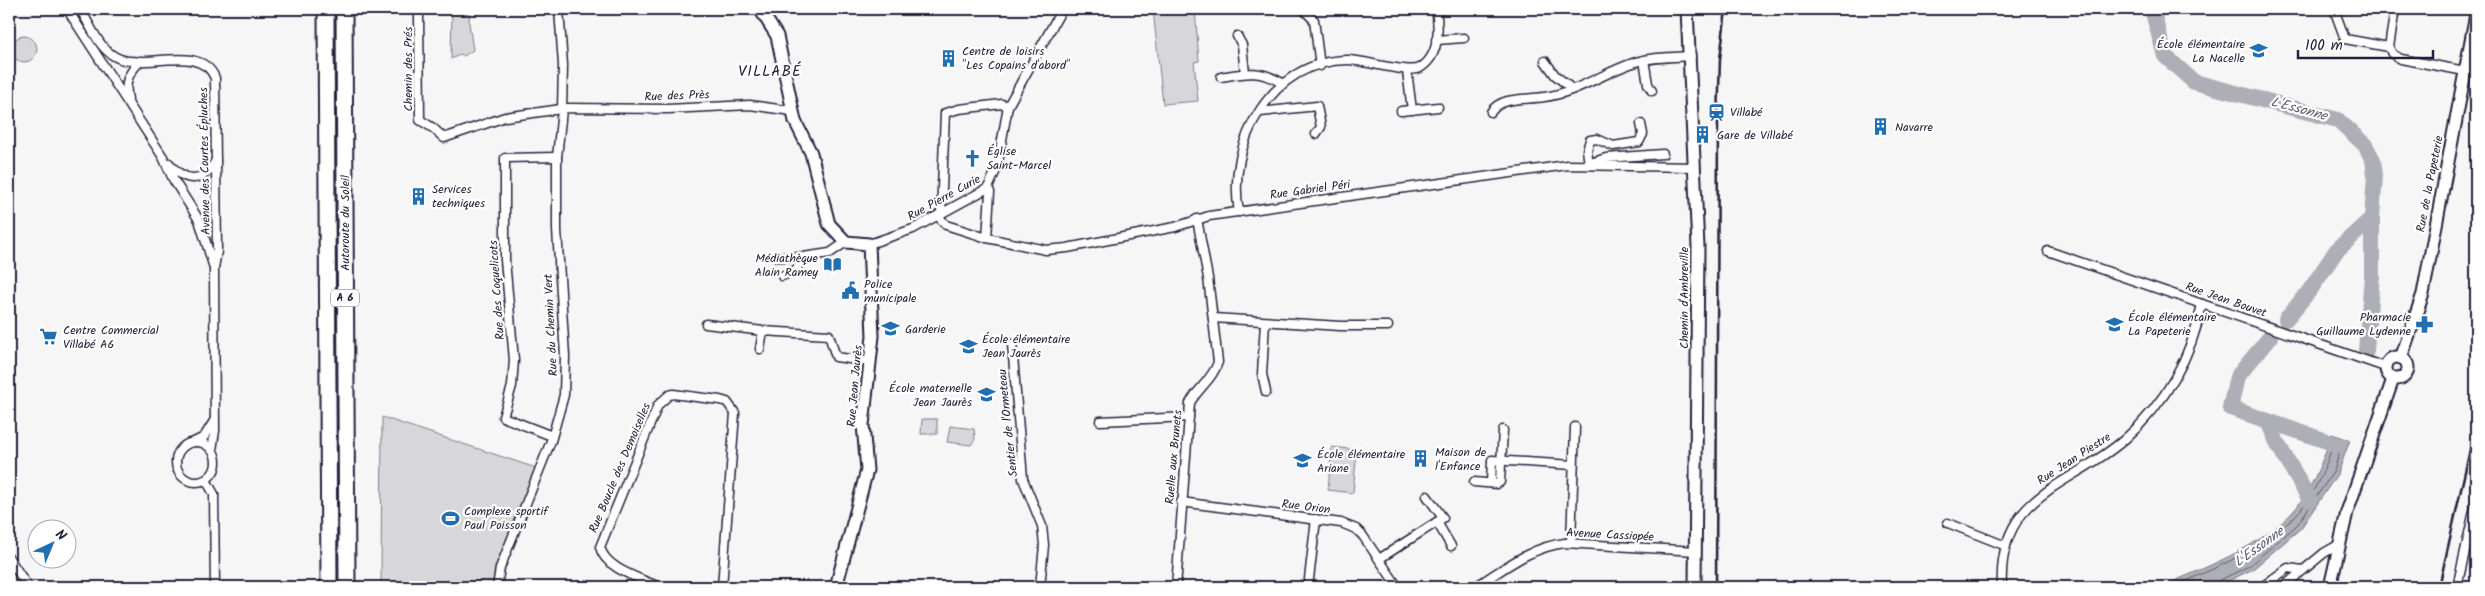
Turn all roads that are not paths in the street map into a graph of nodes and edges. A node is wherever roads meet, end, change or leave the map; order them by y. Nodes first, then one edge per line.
1 (67, 9) edge
2 (80, 9) edge
3 (326, 9) edge
4 (344, 9) edge
5 (559, 9) edge
6 (1062, 9) edge
7 (1436, 9) edge
8 (1687, 9) edge
9 (2334, 9) edge
10 (2395, 9) edge
11 (762, 10) edge
12 (1304, 10) edge
13 (419, 14) dead end
14 (2476, 14) edge
15 (1237, 36) dead end
16 (1464, 38) dead end
17 (1436, 40) junction
18 (2389, 47) junction
19 (1690, 56) junction
20 (140, 60) junction
21 (1644, 60) junction
22 (1545, 61) dead end
23 (1320, 66) junction
24 (1407, 71) junction
25 (2465, 71) junction
26 (1245, 73) junction
27 (1221, 77) dead end
28 (1282, 83) junction
29 (1572, 89) junction
30 (1652, 91) dead end
31 (129, 101) junction
32 (1008, 106) junction
33 (1438, 107) dead end
34 (562, 110) junction
35 (1412, 110) junction
36 (792, 111) junction
37 (1401, 111) dead end
38 (1260, 112) junction
39 (1491, 112) dead end
40 (1641, 124) dead end
41 (1316, 134) dead end
42 (1662, 154) dead end
43 (164, 157) junction
44 (556, 157) junction
45 (216, 158) junction
46 (1589, 164) junction
47 (1695, 167) junction
48 (988, 188) junction
49 (1239, 212) junction
50 (940, 215) junction
51 (1197, 219) junction
52 (987, 238) junction
53 (846, 242) junction
54 (869, 244) junction
55 (2048, 251) dead end
56 (776, 257) dead end
57 (803, 257) junction
58 (214, 268) junction
59 (782, 276) dead end
60 (2202, 304) junction
61 (1213, 318) junction
62 (1265, 322) junction
63 (706, 324) dead end
64 (1388, 326) dead end
65 (762, 331) junction
66 (1012, 344) dead end
67 (760, 349) dead end
68 (2401, 358) junction
69 (871, 362) junction
70 (2380, 365) junction
71 (2393, 379) junction
72 (1266, 392) dead end
73 (1189, 417) junction
74 (214, 421) junction
75 (1100, 421) dead end
76 (1575, 427) dead end
77 (1503, 430) dead end
78 (552, 436) junction
79 (194, 442) junction
80 (212, 450) junction
81 (1502, 461) junction
82 (1573, 465) junction
83 (206, 480) junction
84 (1474, 482) dead end
85 (1428, 496) dead end
86 (1181, 502) junction
87 (2476, 502) edge
88 (1316, 519) junction
89 (1436, 522) junction
90 (1948, 523) dead end
91 (1571, 543) junction
92 (2338, 545) junction
93 (1451, 546) dead end
94 (2006, 546) junction
95 (1696, 551) junction
96 (9, 558) edge
97 (1379, 559) junction
98 (2303, 570) junction
99 (1309, 579) dead end
100 (645, 583) edge
101 (28, 587) edge
102 (215, 587) edge
103 (329, 587) edge
104 (347, 587) edge
105 (497, 587) edge
106 (659, 587) edge
107 (722, 587) edge
108 (836, 587) edge
109 (1040, 587) edge
110 (1176, 587) edge
111 (1398, 587) edge
112 (1475, 587) edge
113 (1696, 587) edge
114 (2002, 587) edge
115 (2262, 587) edge
116 (2283, 587) edge
117 (2330, 587) edge
118 (2456, 587) edge

1 - 31 street, Avenue des Courtes Épluches
2 - 20 street, Avenue des Courtes Épluches
3 - 103 highway, Autoroute du Soleil / A 6
4 - 104 highway, Autoroute du Soleil / A 6
5 - 34 street, Rue du Chemin Vert
6 - 32 street, Rue Pierre Curie
7 - 17 street
8 - 19 street, Chemin d'Ambreville
9 - 18 street
10 - 18 street
11 - 36 street
12 - 23 street
13 - 34 street, Chemin des Prés
14 - 25 street, Rue de la Papeterie
15 - 26 street
16 - 17 street
17 - 24 street
18 - 25 street
19 - 21 street
19 - 47 street, Chemin d'Ambreville
20 - 31 street, Avenue des Courtes Épluches
20 - 45 street, Avenue des Courtes Épluches
21 - 29 street
21 - 30 street
22 - 29 street
23 - 24 street
23 - 28 street
24 - 35 street
25 - 68 street, Rue de la Papeterie
26 - 27 street
26 - 28 street
28 - 38 street
29 - 39 street
31 - 43 street, Avenue des Courtes Épluches
32 - 48 street, Rue Pierre Curie
32 - 50 street
33 - 35 street
34 - 36 street, Rue des Près
34 - 44 street, Rue du Chemin Vert
35 - 37 street
36 - 53 street
38 - 41 street
38 - 49 street
40 - 46 street
42 - 46 street
43 - 45 street
43 - 58 street, Avenue des Courtes Épluches
44 - 78 street, Rue du Chemin Vert
44 - 78 street, Rue des Coquelicots
45 - 58 street, Avenue des Courtes Épluches
46 - 47 street, Rue Gabriel Péri
46 - 49 street, Rue Gabriel Péri
47 - 95 street, Chemin d'Ambreville
48 - 50 street, Rue Pierre Curie
48 - 52 street
49 - 51 street, Rue Gabriel Péri
50 - 52 street, Rue Gabriel Péri
50 - 54 street, Rue Pierre Curie
51 - 52 street, Rue Gabriel Péri
51 - 61 street, Ruelle aux Brunets
53 - 54 street
53 - 57 street
54 - 69 street, Rue Jean Jaurès
55 - 60 street, Rue Jean Bouvet
56 - 57 street
57 - 59 street
58 - 74 street, Avenue des Courtes Épluches
60 - 70 street, Rue Jean Bouvet
60 - 94 street, Rue Jean Piestre
61 - 62 street
61 - 73 street, Ruelle aux Brunets
62 - 64 street
62 - 72 street
63 - 65 street
65 - 67 street
65 - 69 street
66 - 109 street, Sentier de l'Ormeteau
68 - 70 street
68 - 71 street
69 - 108 street, Rue Jean Jaurès
70 - 71 street
71 - 92 street
73 - 75 street
73 - 86 street, Ruelle aux Brunets
74 - 79 street
74 - 80 street, Avenue des Courtes Épluches
76 - 82 street
77 - 81 street
78 - 105 street, Rue du Chemin Vert
79 - 80 street
79 - 83 street
80 - 83 street
81 - 82 street
81 - 84 street
82 - 91 street
83 - 102 street
85 - 89 street
86 - 88 street, Rue Orion
86 - 110 street, Ruelle aux Brunets
87 - 118 street
88 - 97 street, Rue Orion
88 - 99 street
89 - 93 street
89 - 97 street
90 - 94 street
91 - 95 street, Avenue Cassiopée
91 - 112 street, Avenue Cassiopée
92 - 98 street
92 - 117 street
94 - 114 street, Rue Jean Piestre
95 - 113 street, Chemin d'Ambreville
96 - 101 street
97 - 111 street, Rue Orion
98 - 115 street
98 - 116 street
100 - 106 street, Rue Boucle des Demoiselles
100 - 107 street, Rue Boucle des Demoiselles

